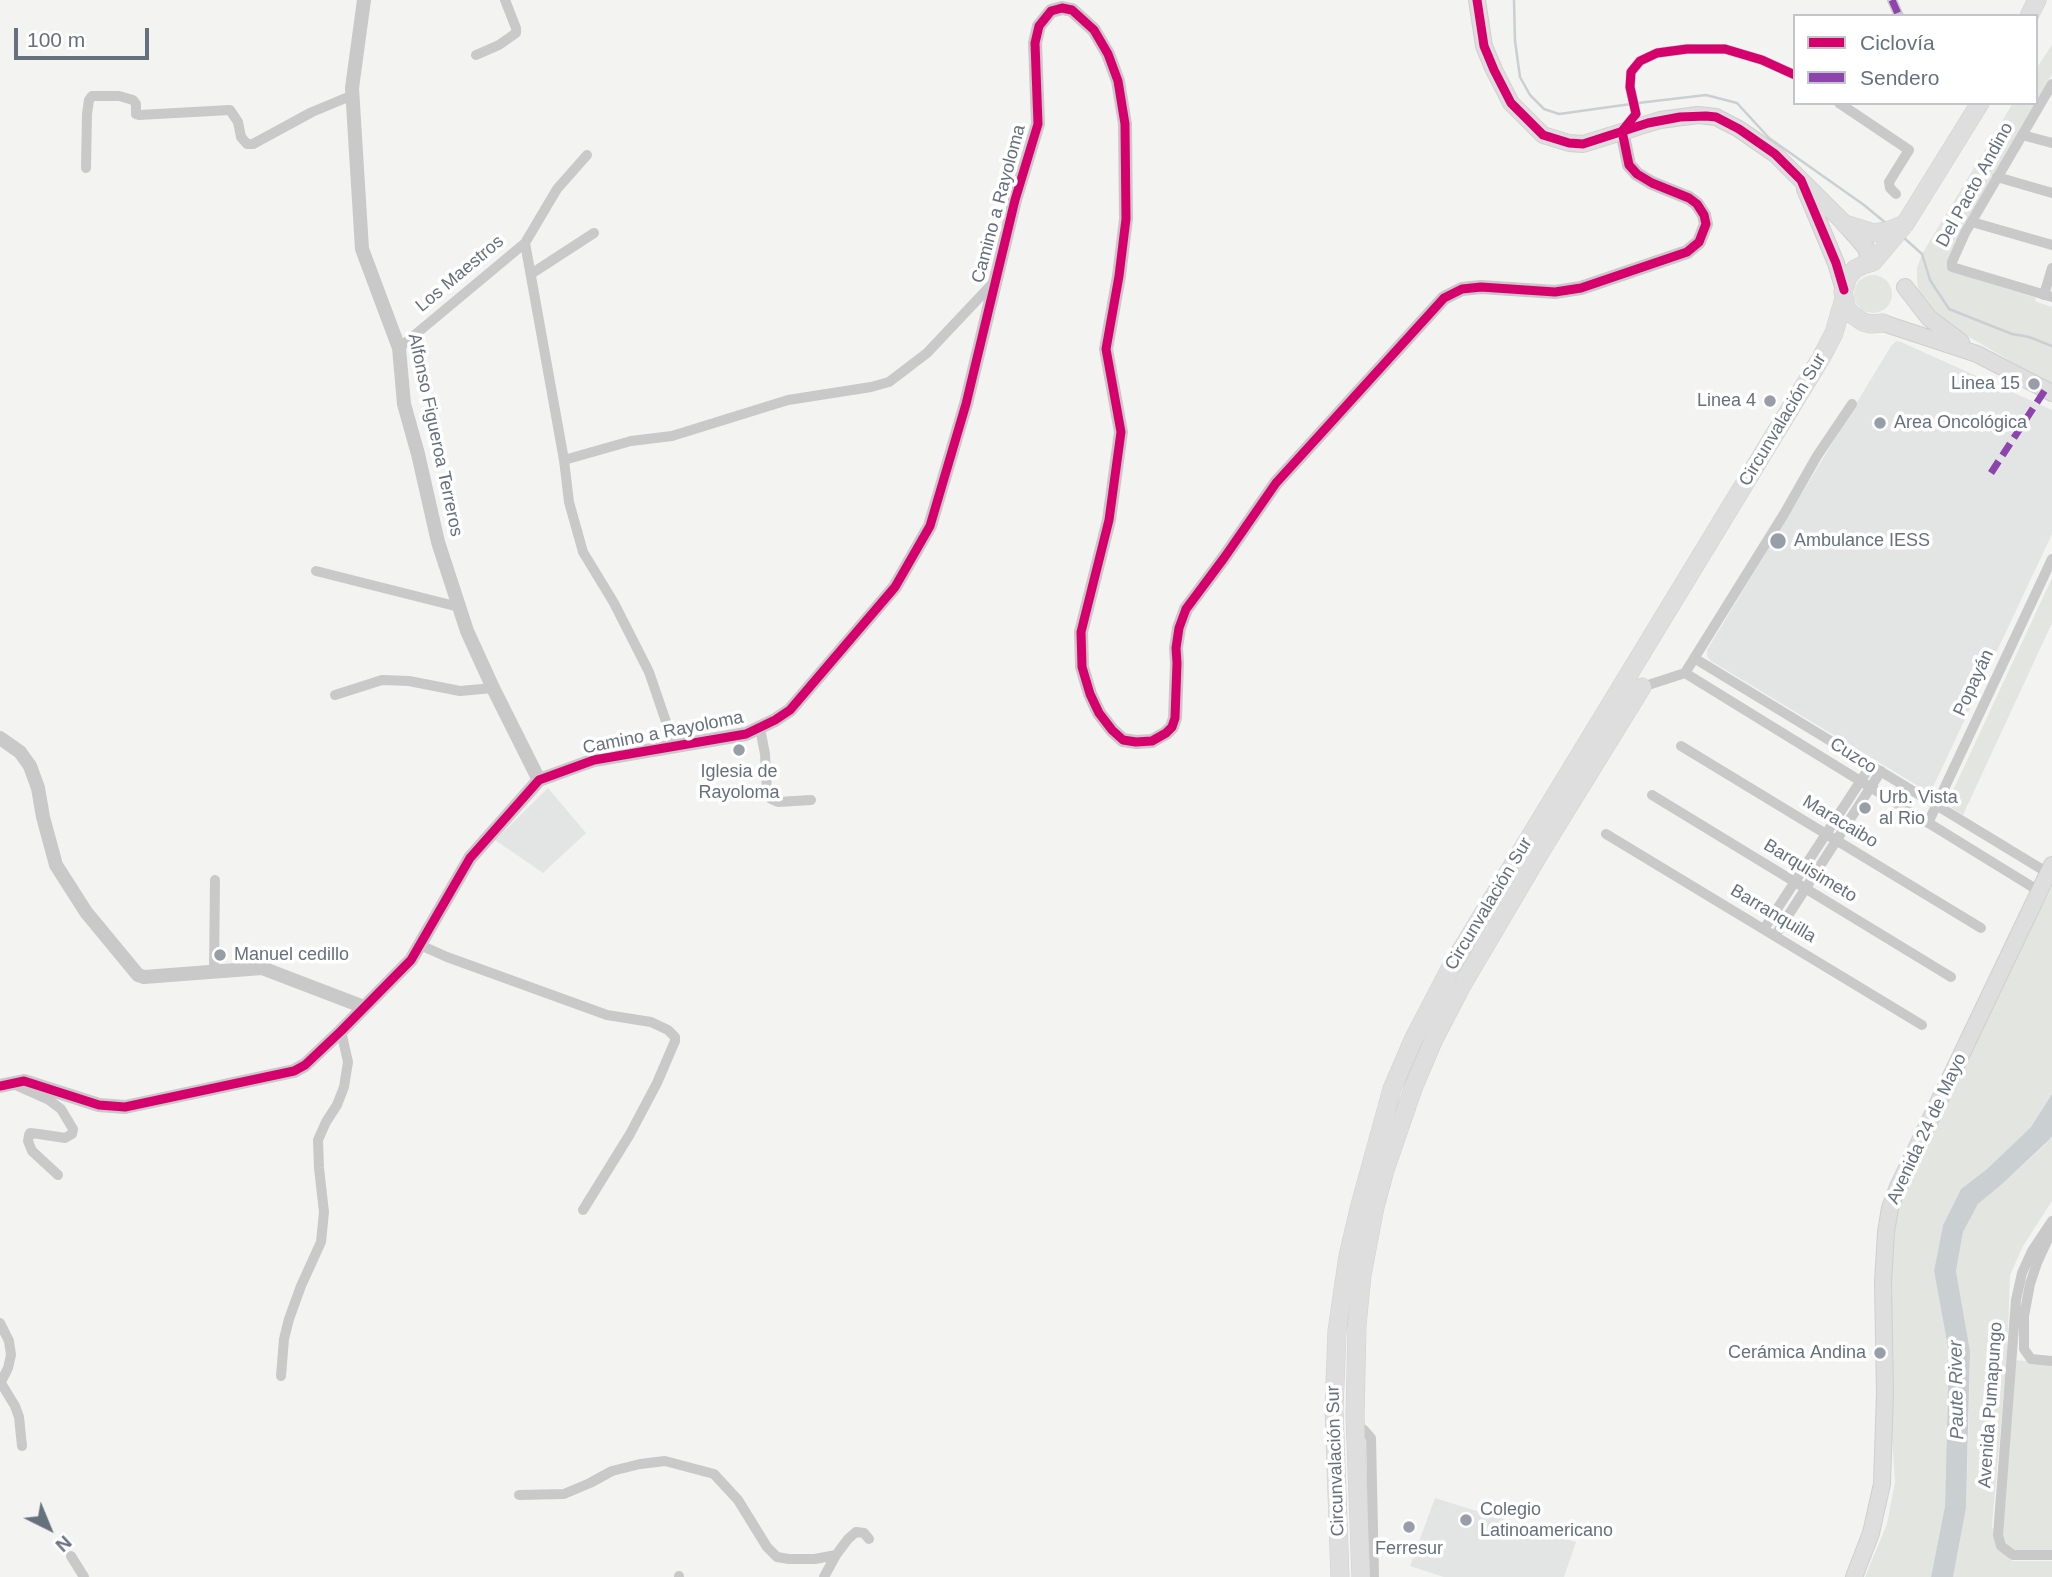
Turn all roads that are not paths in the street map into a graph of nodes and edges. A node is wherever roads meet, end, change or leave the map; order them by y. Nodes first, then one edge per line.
1 (364, 0) edge
2 (505, 0) edge
3 (1075, 0) edge
4 (1477, 0) edge
5 (1079, 15) junction
6 (477, 55) dead end
7 (1793, 74) edge
8 (2051, 88) edge
9 (353, 95) junction
10 (1842, 105) edge
11 (1979, 105) edge
12 (1636, 113) junction
13 (1660, 120) junction
14 (1622, 131) junction
15 (2022, 135) junction
16 (2052, 143) edge
17 (587, 155) dead end
18 (86, 168) dead end
19 (1997, 177) junction
20 (1801, 180) junction
21 (1893, 191) dead end
22 (2052, 193) edge
23 (1972, 222) junction
24 (1845, 224) junction
25 (1905, 224) junction
26 (594, 233) dead end
27 (525, 243) junction
28 (2052, 244) edge
29 (1871, 263) junction
30 (2052, 268) edge
31 (531, 274) junction
32 (995, 281) junction
33 (1905, 287) dead end
34 (1844, 294) junction
35 (2048, 296) edge
36 (1883, 323) joint
37 (399, 348) junction
38 (1977, 354) junction
39 (2052, 393) edge
40 (1852, 404) dead end
41 (564, 460) junction
42 (2052, 559) edge
43 (316, 571) dead end
44 (459, 607) junction
45 (1694, 658) junction
46 (1685, 673) junction
47 (1642, 687) joint
48 (492, 688) junction
49 (335, 695) dead end
50 (760, 728) junction
51 (0, 738) edge
52 (674, 745) junction
53 (1681, 746) dead end
54 (1876, 768) junction
55 (539, 780) junction
56 (1866, 784) junction
57 (1652, 795) dead end
58 (811, 800) dead end
59 (1937, 805) junction
60 (1928, 823) junction
61 (1606, 834) dead end
62 (1831, 837) junction
63 (2050, 869) edge
64 (215, 880) dead end
65 (1795, 882) junction
66 (1805, 889) junction
67 (2039, 891) junction
68 (1981, 928) dead end
69 (1764, 929) junction
70 (1775, 936) junction
71 (420, 945) junction
72 (214, 971) junction
73 (1951, 976) dead end
74 (364, 1007) junction
75 (1922, 1025) dead end
76 (341, 1031) junction
77 (6, 1084) edge
78 (58, 1175) dead end
79 (583, 1210) dead end
80 (2052, 1221) edge
81 (2052, 1231) edge
82 (0, 1323) edge
83 (2052, 1361) edge
84 (281, 1376) dead end
85 (0, 1383) edge
86 (22, 1446) dead end
87 (519, 1495) dead end
88 (869, 1539) dead end
89 (835, 1555) junction
90 (2052, 1555) edge
91 (71, 1556) dead end
92 (1373, 1576) edge
93 (85, 1577) edge
94 (824, 1577) edge
95 (1340, 1577) edge
96 (1854, 1577) edge

1 - 9 street, Alfonso Figueroa Terreros
2 - 6 street
3 - 5 street
4 - 14 main road
5 - 14 street
5 - 32 street, Camino a Rayoloma
7 - 12 street
8 - 15 street, Del Pacto Andino
9 - 18 street
9 - 37 street, Alfonso Figueroa Terreros
10 - 21 street
11 - 25 highway
12 - 13 street
12 - 14 street
13 - 14 main road
13 - 20 main road
15 - 16 street
15 - 19 street, Del Pacto Andino
17 - 27 street, Los Maestros
19 - 22 street
19 - 23 street, Del Pacto Andino
20 - 24 main road
20 - 34 main road
23 - 28 street
23 - 35 street, Del Pacto Andino
24 - 25 highway
24 - 29 main road
25 - 29 highway
26 - 31 street
27 - 31 street
27 - 37 street, Los Maestros
29 - 34 highway
30 - 35 street
31 - 41 street
32 - 41 street
32 - 50 street, Camino a Rayoloma
33 - 38 main road
34 - 36 highway
34 - 95 highway, Circunvalación Sur
36 - 38 main road
37 - 44 street, Alfonso Figueroa Terreros
38 - 39 main road
40 - 45 street
41 - 52 street
42 - 59 street, Popayán
43 - 44 street
44 - 48 street, Alfonso Figueroa Terreros
45 - 46 street
45 - 54 street, Cuzco
46 - 47 street
46 - 56 street, Cuzco
47 - 92 highway, Circunvalación Sur
48 - 49 street
48 - 55 street, Alfonso Figueroa Terreros
50 - 52 street, Camino a Rayoloma
50 - 58 street
51 - 72 street
52 - 55 street, Camino a Rayoloma
53 - 62 street, Maracaibo
54 - 56 street
54 - 59 street, Cuzco
55 - 71 street, Camino a Rayoloma
56 - 60 street, Cuzco
56 - 62 street
57 - 65 street, Barquisimeto
59 - 60 street, Popayán
59 - 63 street, Cuzco
60 - 67 street, Cuzco
61 - 69 street, Barranquilla
62 - 65 street
62 - 66 street
62 - 68 street, Maracaibo
63 - 67 main road, Avenida 24 de Mayo
64 - 72 street
65 - 66 street, Barquisimeto
65 - 69 street
66 - 70 street
66 - 73 street, Barquisimeto
67 - 96 main road, Avenida 24 de Mayo
69 - 70 street, Barranquilla
70 - 75 street, Barranquilla
71 - 74 street, Camino a Rayoloma
71 - 79 street
72 - 74 street
74 - 76 street, Camino a Rayoloma
76 - 77 street, Camino a Rayoloma
76 - 84 street
77 - 78 street
80 - 90 street, Avenida Pumapungo
81 - 83 street
82 - 85 street
85 - 86 street
87 - 89 street
88 - 89 street
89 - 94 street
91 - 93 street

